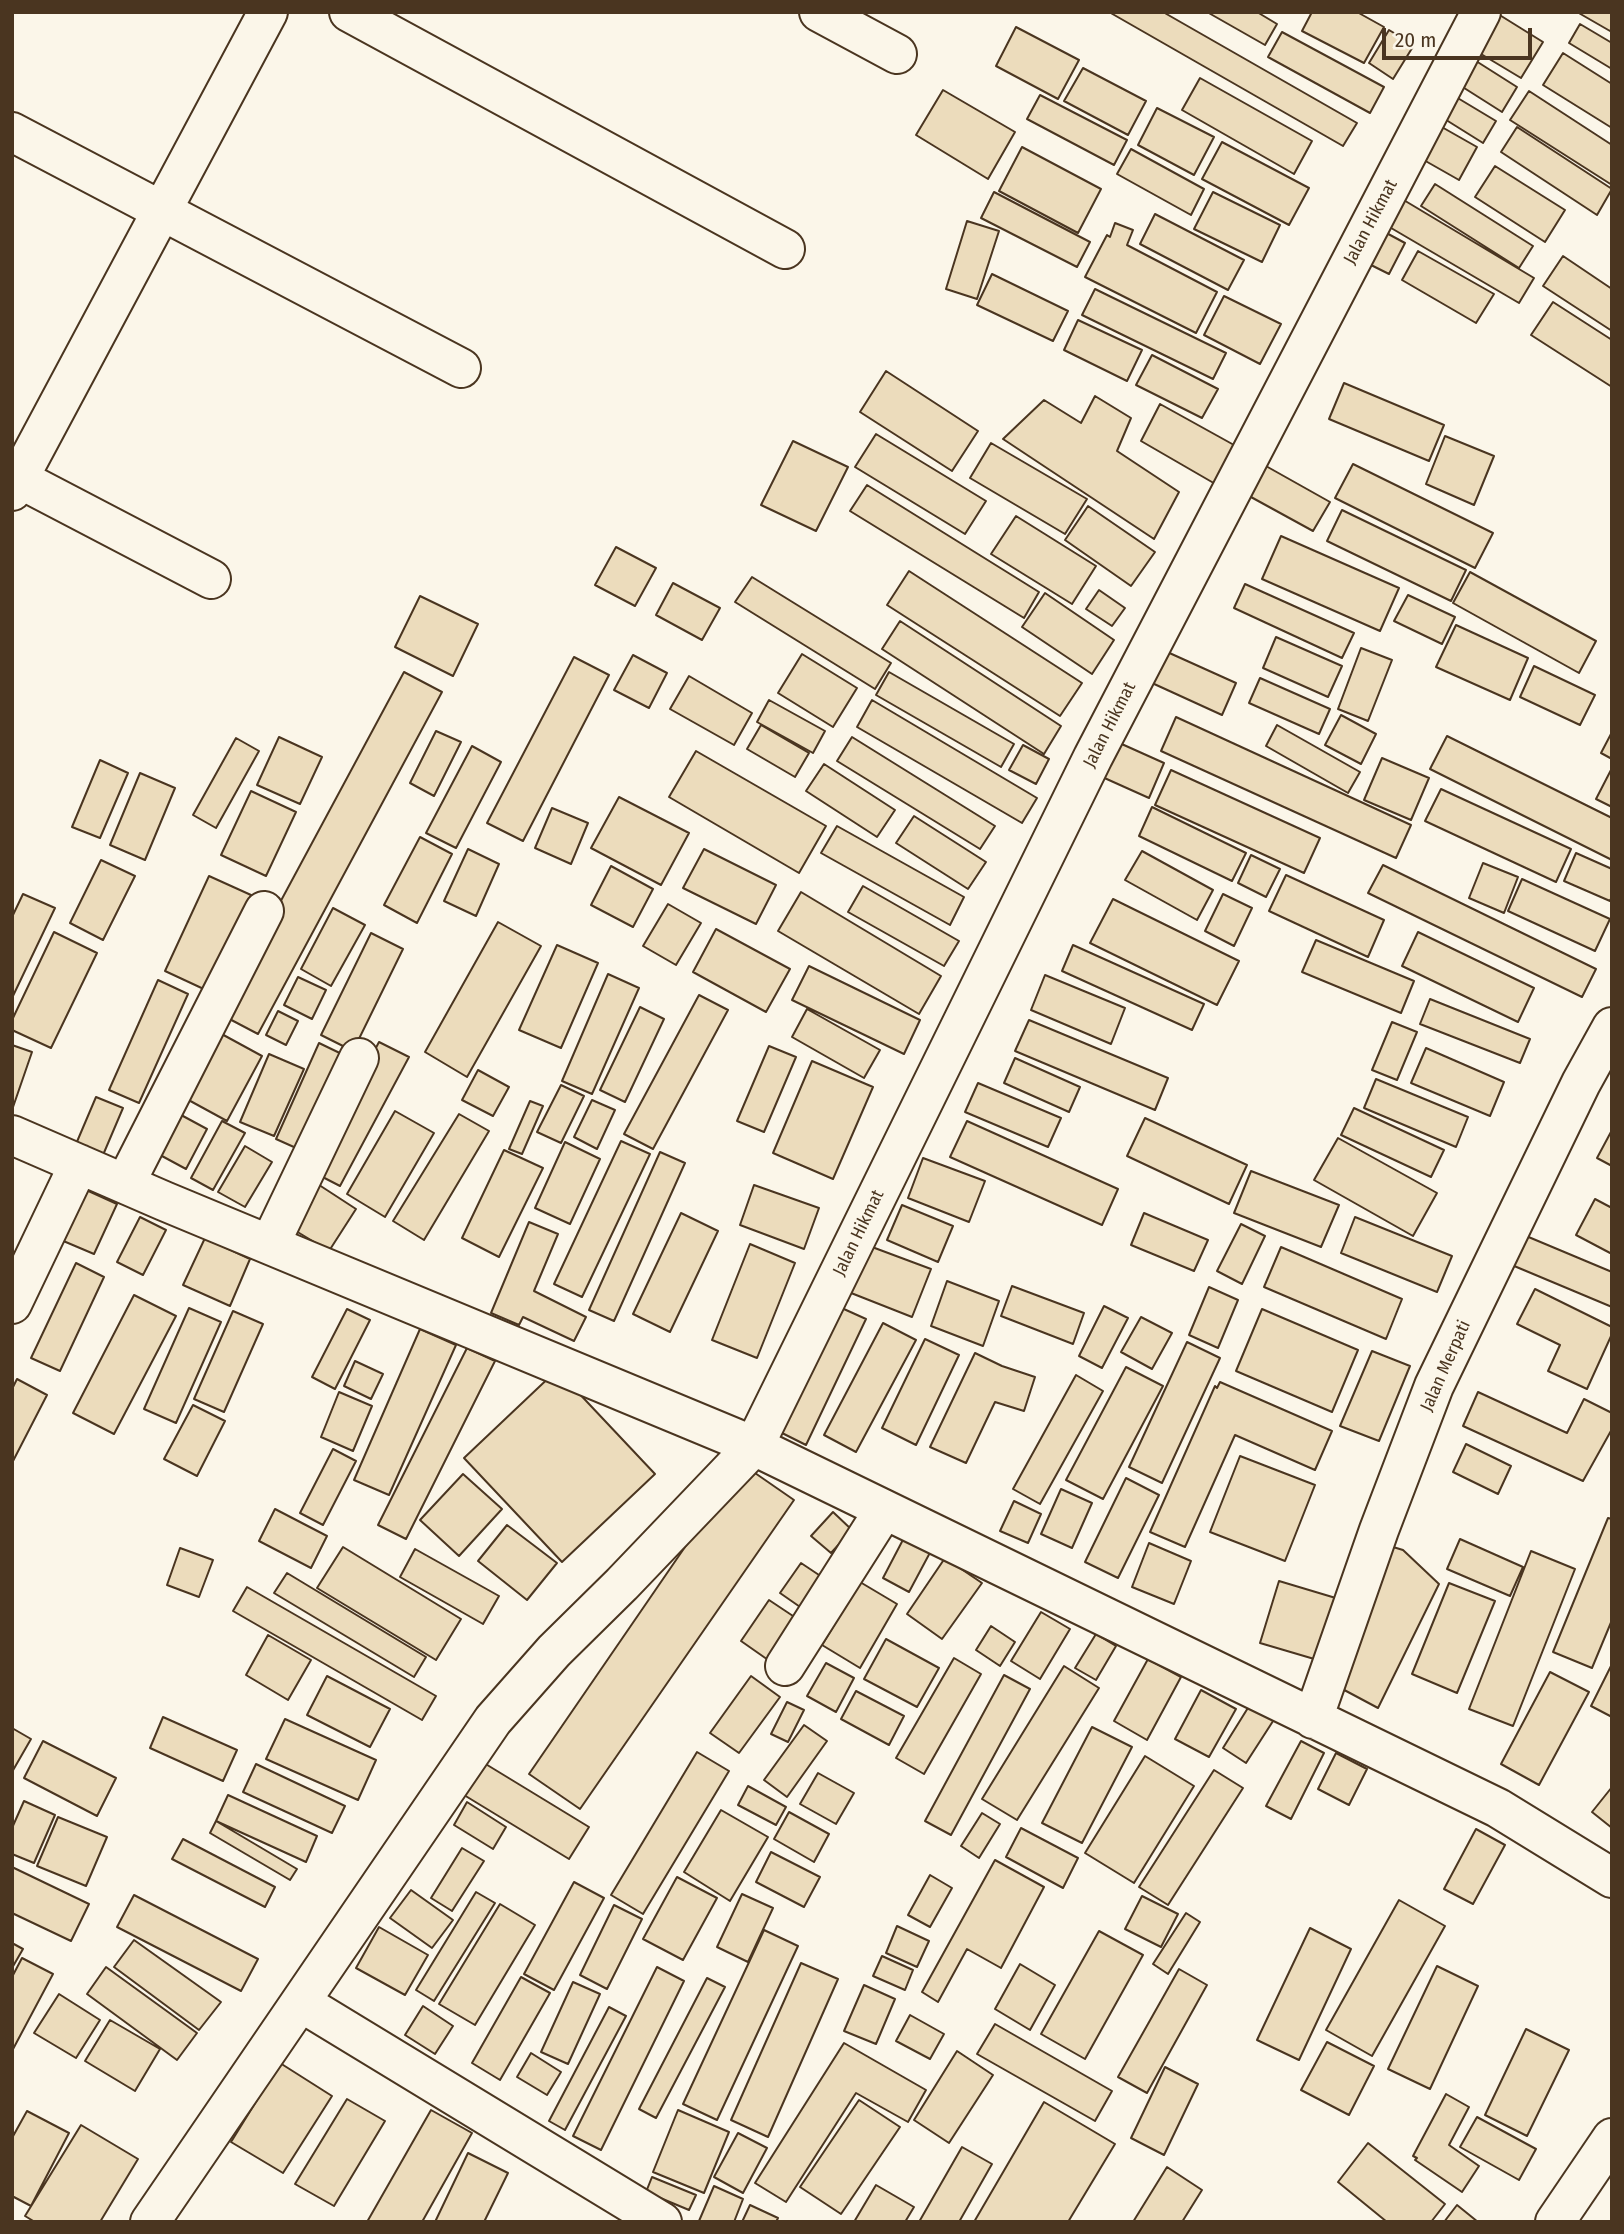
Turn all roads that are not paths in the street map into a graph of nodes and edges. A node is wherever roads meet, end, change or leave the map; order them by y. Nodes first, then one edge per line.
1 (268, 12) edge
2 (349, 12) edge
3 (819, 12) edge
4 (1481, 12) edge
5 (897, 54) dead end
6 (12, 132) edge
7 (162, 211) junction
8 (785, 250) dead end
9 (461, 368) dead end
10 (14, 481) edge
11 (211, 579) dead end
12 (264, 911) dead end
13 (1612, 1027) edge
14 (359, 1058) dead end
15 (12, 1135) edge
16 (79, 1164) junction
17 (125, 1184) junction
18 (270, 1244) junction
19 (12, 1304) edge
20 (754, 1446) junction
21 (884, 1510) junction
22 (785, 1667) dead end
23 (1313, 1719) junction
24 (1612, 1878) edge
25 (302, 2003) junction
26 (1612, 2138) edge
27 (150, 2222) edge
28 (662, 2222) edge
29 (1555, 2222) edge

1 - 7 street
2 - 8 street
3 - 5 street
4 - 20 street, Jalan Hikmat
6 - 7 street
7 - 9 street
7 - 10 street
10 - 11 street
12 - 17 street
13 - 23 street, Jalan Merpati
14 - 18 street
15 - 16 street
16 - 17 street
16 - 19 street
17 - 18 street
18 - 20 street
20 - 21 street
20 - 25 street, Jalan Hikmat
21 - 22 street
21 - 23 street
23 - 24 street
25 - 27 street, Jalan Hikmat
25 - 28 street
26 - 29 street

